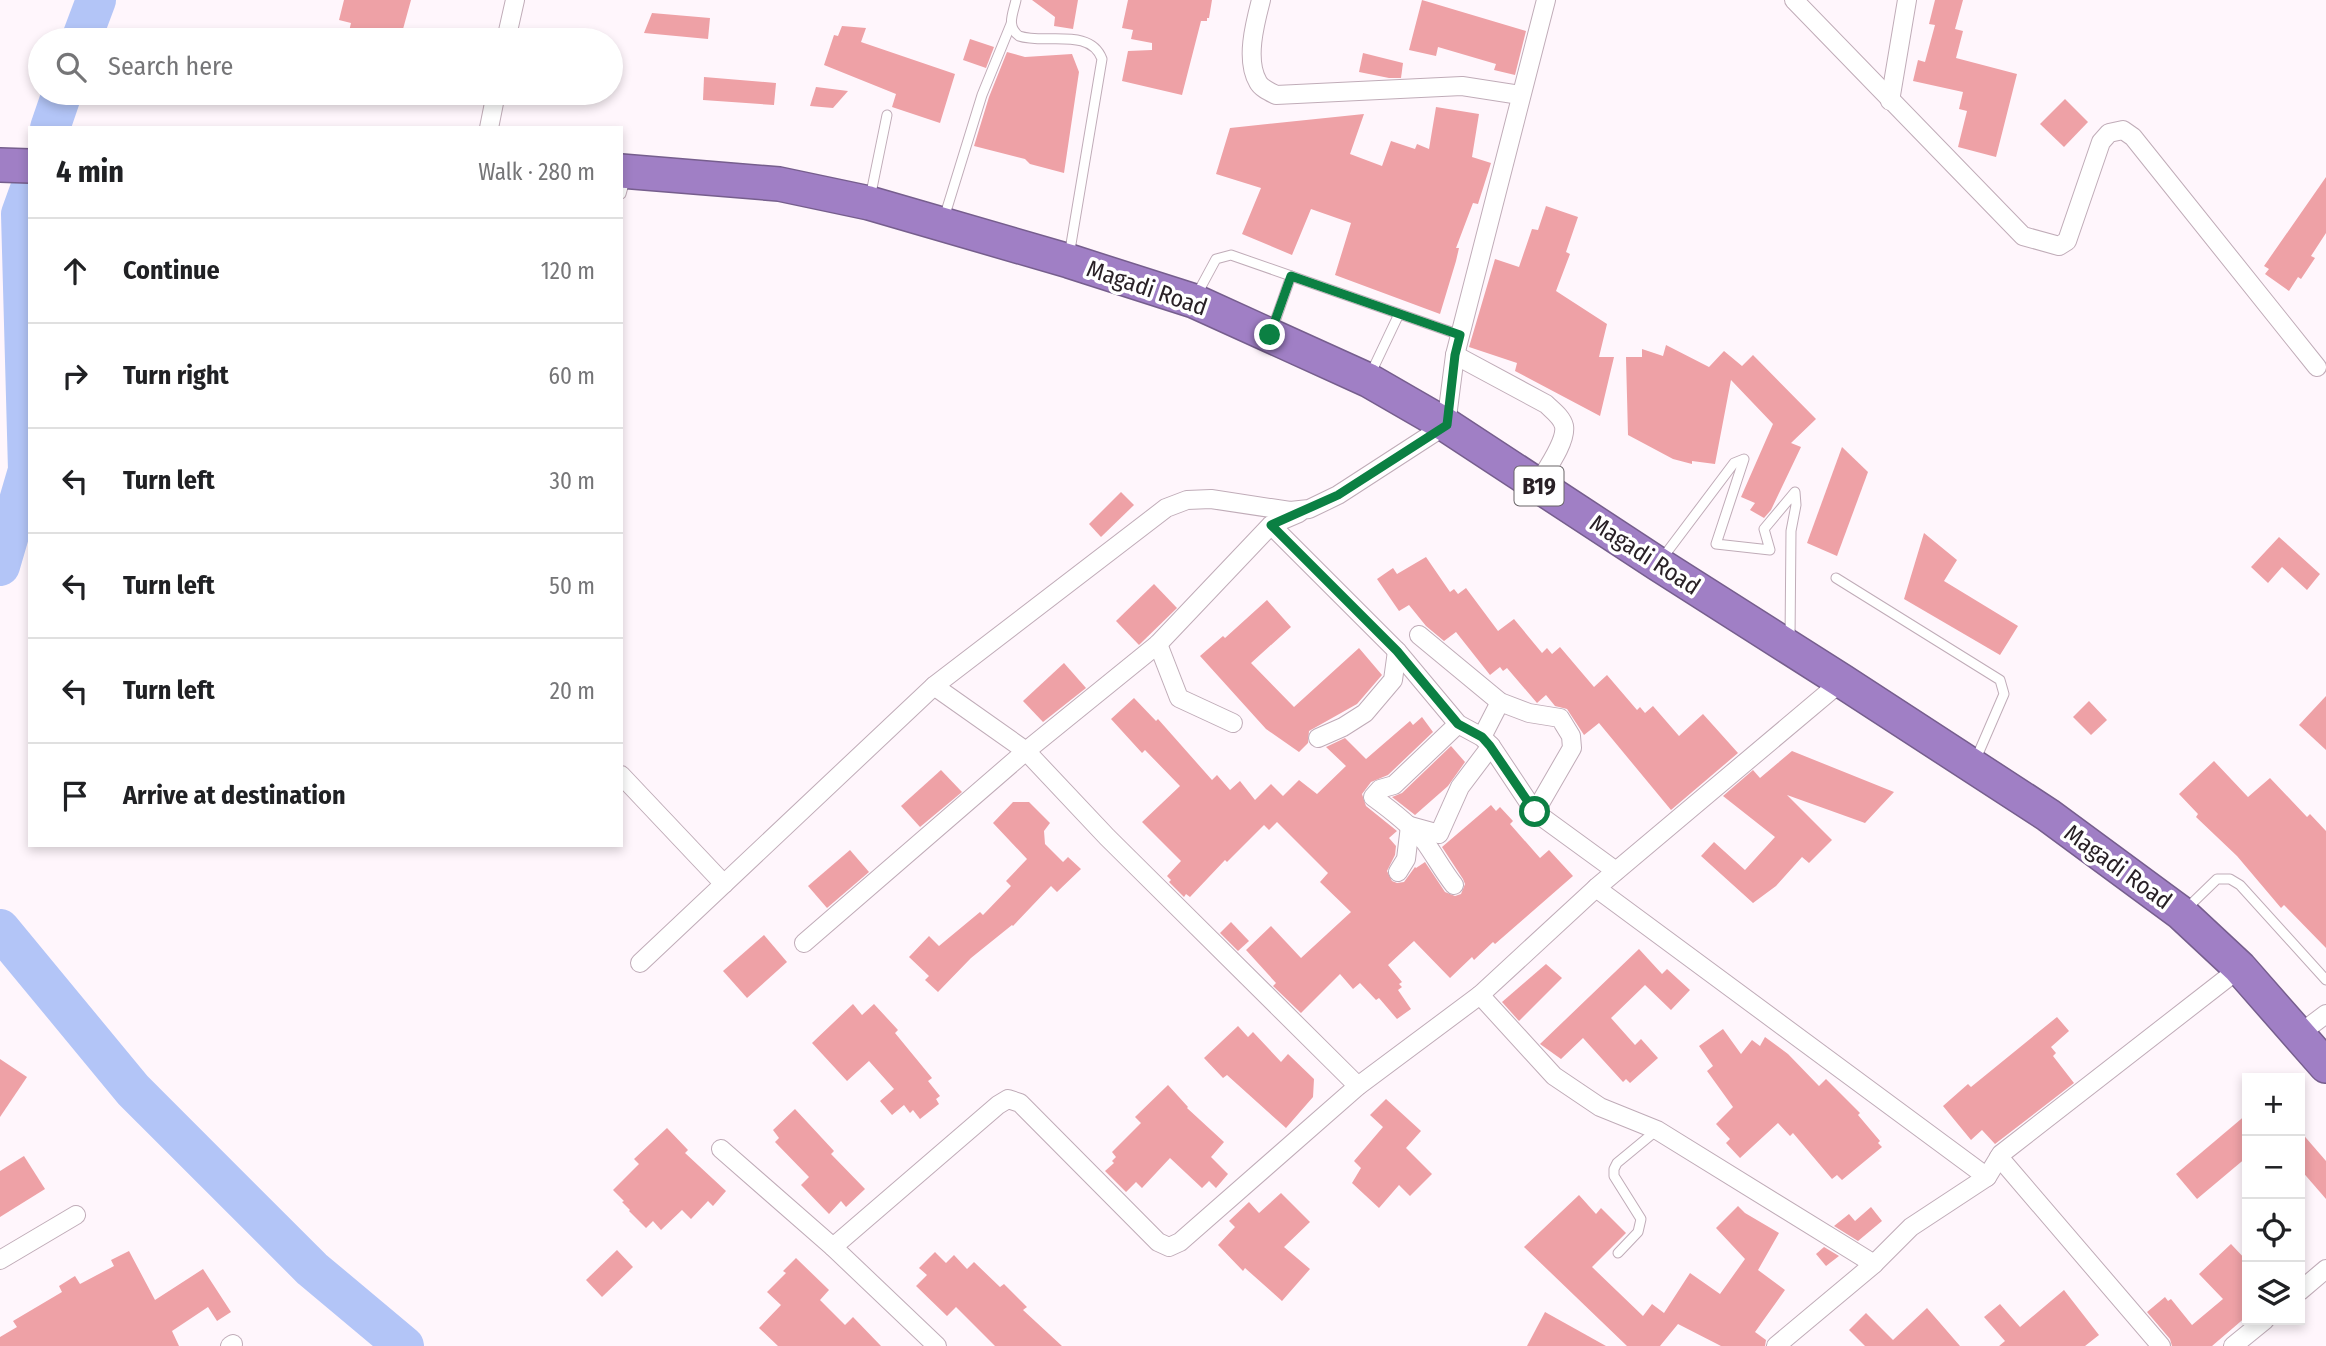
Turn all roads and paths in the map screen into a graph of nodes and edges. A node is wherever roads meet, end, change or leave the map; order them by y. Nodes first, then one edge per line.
1 (514, 0) edge
2 (1016, 0) edge
3 (1261, 0) edge
4 (1546, 0) edge
5 (1794, 0) edge
6 (1907, 0) edge
7 (1010, 24) junction
8 (508, 28) edge
9 (1520, 95) junction
10 (1890, 102) junction
11 (494, 105) edge
12 (887, 115) dead end
13 (489, 126) edge
14 (0, 164) edge
15 (28, 166) edge
16 (623, 179) edge
17 (869, 204) junction
18 (942, 225) junction
19 (1069, 261) junction
20 (1291, 276) junction
21 (1194, 301) junction
22 (1399, 314) junction
23 (1270, 335) junction
24 (1460, 335) junction
25 (1455, 355) junction
26 (2317, 367) dead end
27 (1368, 380) junction
28 (1447, 425) junction
29 (1537, 485) junction
30 (1309, 509) junction
31 (1271, 525) junction
32 (1657, 564) junction
33 (1836, 578) dead end
34 (1419, 635) dead end
35 (1158, 644) junction
36 (1790, 648) junction
37 (1397, 651) junction
38 (1842, 681) junction
39 (934, 686) junction
40 (1500, 702) junction
41 (1233, 723) dead end
42 (1458, 724) junction
43 (1318, 738) dead end
44 (1486, 741) junction
45 (1026, 751) junction
46 (1972, 766) junction
47 (623, 777) edge
48 (1535, 812) junction
49 (1410, 827) junction
50 (1616, 871) junction
51 (1398, 872) dead end
52 (724, 884) junction
53 (1454, 885) dead end
54 (1596, 888) junction
55 (2181, 913) junction
56 (804, 943) dead end
57 (640, 963) dead end
58 (2241, 968) junction
59 (2326, 980) edge
60 (1480, 995) junction
61 (2326, 1014) edge
62 (2298, 1035) junction
63 (2326, 1066) edge
64 (1358, 1087) junction
65 (1657, 1130) junction
66 (721, 1149) dead end
67 (1999, 1157) junction
68 (1987, 1177) junction
69 (76, 1215) dead end
70 (833, 1247) junction
71 (1618, 1253) dead end
72 (0, 1260) edge
73 (1874, 1264) junction
74 (2326, 1269) edge
75 (2305, 1287) edge
76 (2259, 1325) edge
77 (934, 1345) edge
78 (1776, 1346) edge
79 (2161, 1346) edge
80 (2233, 1346) edge

1 - 8 street
2 - 7 lane
3 - 9 street
4 - 9 street
5 - 10 street
6 - 10 street
7 - 18 lane
7 - 19 lane
9 - 24 street
10 - 26 street
11 - 13 street
12 - 17 lane
14 - 15 highway
16 - 17 highway, Magadi Road / B19
17 - 18 highway, Magadi Road / B19
18 - 19 highway, Magadi Road / B19
19 - 21 highway, Magadi Road / B19
20 - 21 lane
20 - 22 lane
20 - 23 lane
21 - 23 highway, Magadi Road / B19
22 - 24 lane
22 - 27 lane
23 - 27 highway, Magadi Road / B19
24 - 25 street
25 - 28 street
25 - 29 street
27 - 28 highway, Magadi Road / B19
28 - 29 highway, Magadi Road / B19
28 - 30 street
29 - 32 highway, Magadi Road / B19
30 - 31 street
30 - 39 street
31 - 35 street
31 - 37 street
32 - 36 highway, Magadi Road / B19
32 - 36 lane
33 - 46 lane
34 - 40 street
35 - 41 street
35 - 45 street
36 - 38 highway, Magadi Road / B19
37 - 42 street
37 - 43 street
38 - 46 highway, Magadi Road / B19
38 - 50 street
39 - 45 street
39 - 52 street
40 - 44 street
40 - 48 street
42 - 44 street
42 - 49 street
44 - 48 street
44 - 49 street
45 - 56 street
45 - 64 street
46 - 55 highway, Magadi Road / B19
47 - 52 street
48 - 50 street
49 - 51 street
49 - 53 street
50 - 54 street
52 - 57 street
54 - 60 street
54 - 68 street
55 - 58 highway, Magadi Road / B19
55 - 59 lane
58 - 62 highway, Magadi Road / B19
58 - 67 street
60 - 64 street
60 - 65 street
61 - 62 street
62 - 63 highway, Magadi Road / B19
64 - 70 street
65 - 71 lane
65 - 73 street
66 - 70 street
67 - 68 street
67 - 79 street
68 - 73 street
69 - 72 street
70 - 77 street
73 - 78 street
74 - 75 street
76 - 80 street

